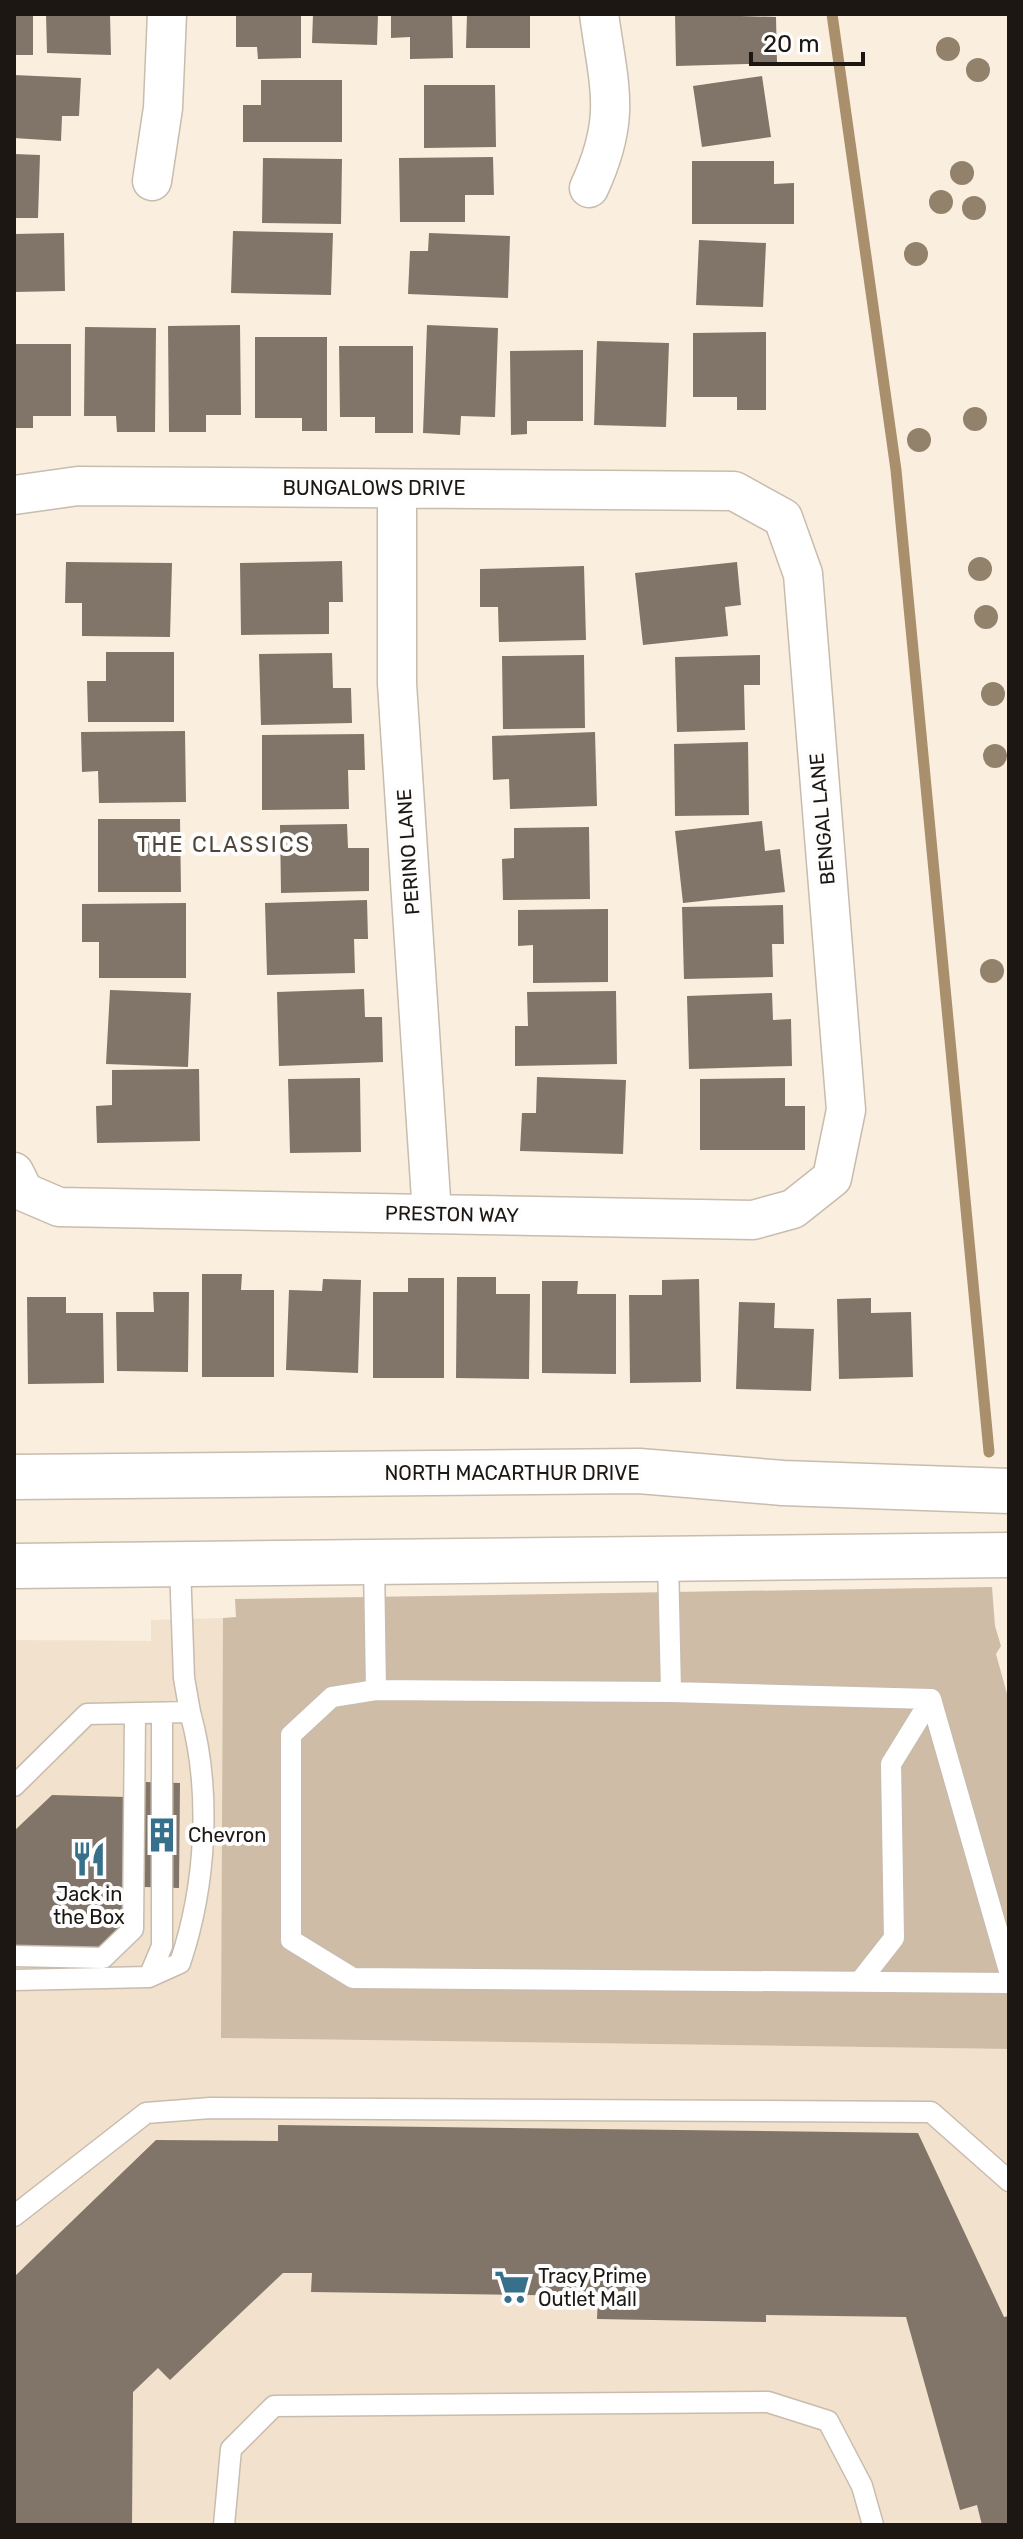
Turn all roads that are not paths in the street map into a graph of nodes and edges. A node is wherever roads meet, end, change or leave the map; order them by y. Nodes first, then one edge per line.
1 (167, 14) edge
2 (599, 14) edge
3 (152, 181) dead end
4 (589, 188) dead end
5 (397, 489) junction
6 (734, 491) joint
7 (14, 495) edge
8 (14, 1172) edge
9 (832, 1178) joint
10 (432, 1214) junction
11 (14, 1477) edge
12 (1009, 1491) edge
13 (1009, 1555) edge
14 (668, 1559) junction
15 (374, 1563) junction
16 (14, 1566) edge
17 (180, 1566) junction
18 (376, 1690) junction
19 (671, 1692) junction
20 (931, 1699) junction
21 (190, 1712) junction
22 (135, 1714) junction
23 (162, 1715) junction
24 (14, 1786) edge
25 (14, 1956) edge
26 (1009, 1971) edge
27 (149, 1977) junction
28 (14, 1980) edge
29 (861, 1980) junction
30 (1009, 1983) edge
31 (1009, 2181) edge
32 (14, 2216) edge
33 (224, 2525) edge
34 (873, 2525) edge

1 - 3 street
2 - 4 street
5 - 6 street, BUNGALOWS DRIVE
5 - 7 street, BUNGALOWS DRIVE
5 - 10 street, PERINO LANE
6 - 9 street, BENGAL LANE
8 - 10 street, PRESTON WAY
9 - 10 street, PRESTON WAY
11 - 12 main road, NORTH MACARTHUR DRIVE
13 - 14 main road
14 - 15 main road
14 - 19 lane
15 - 17 main road
15 - 18 lane
16 - 17 main road
17 - 21 lane
18 - 19 lane
18 - 29 lane
19 - 20 lane
20 - 26 lane
20 - 29 lane
21 - 23 lane
21 - 27 lane
22 - 23 lane
22 - 24 lane
22 - 25 lane
23 - 27 lane
27 - 28 lane
29 - 30 lane
31 - 32 lane
33 - 34 lane

